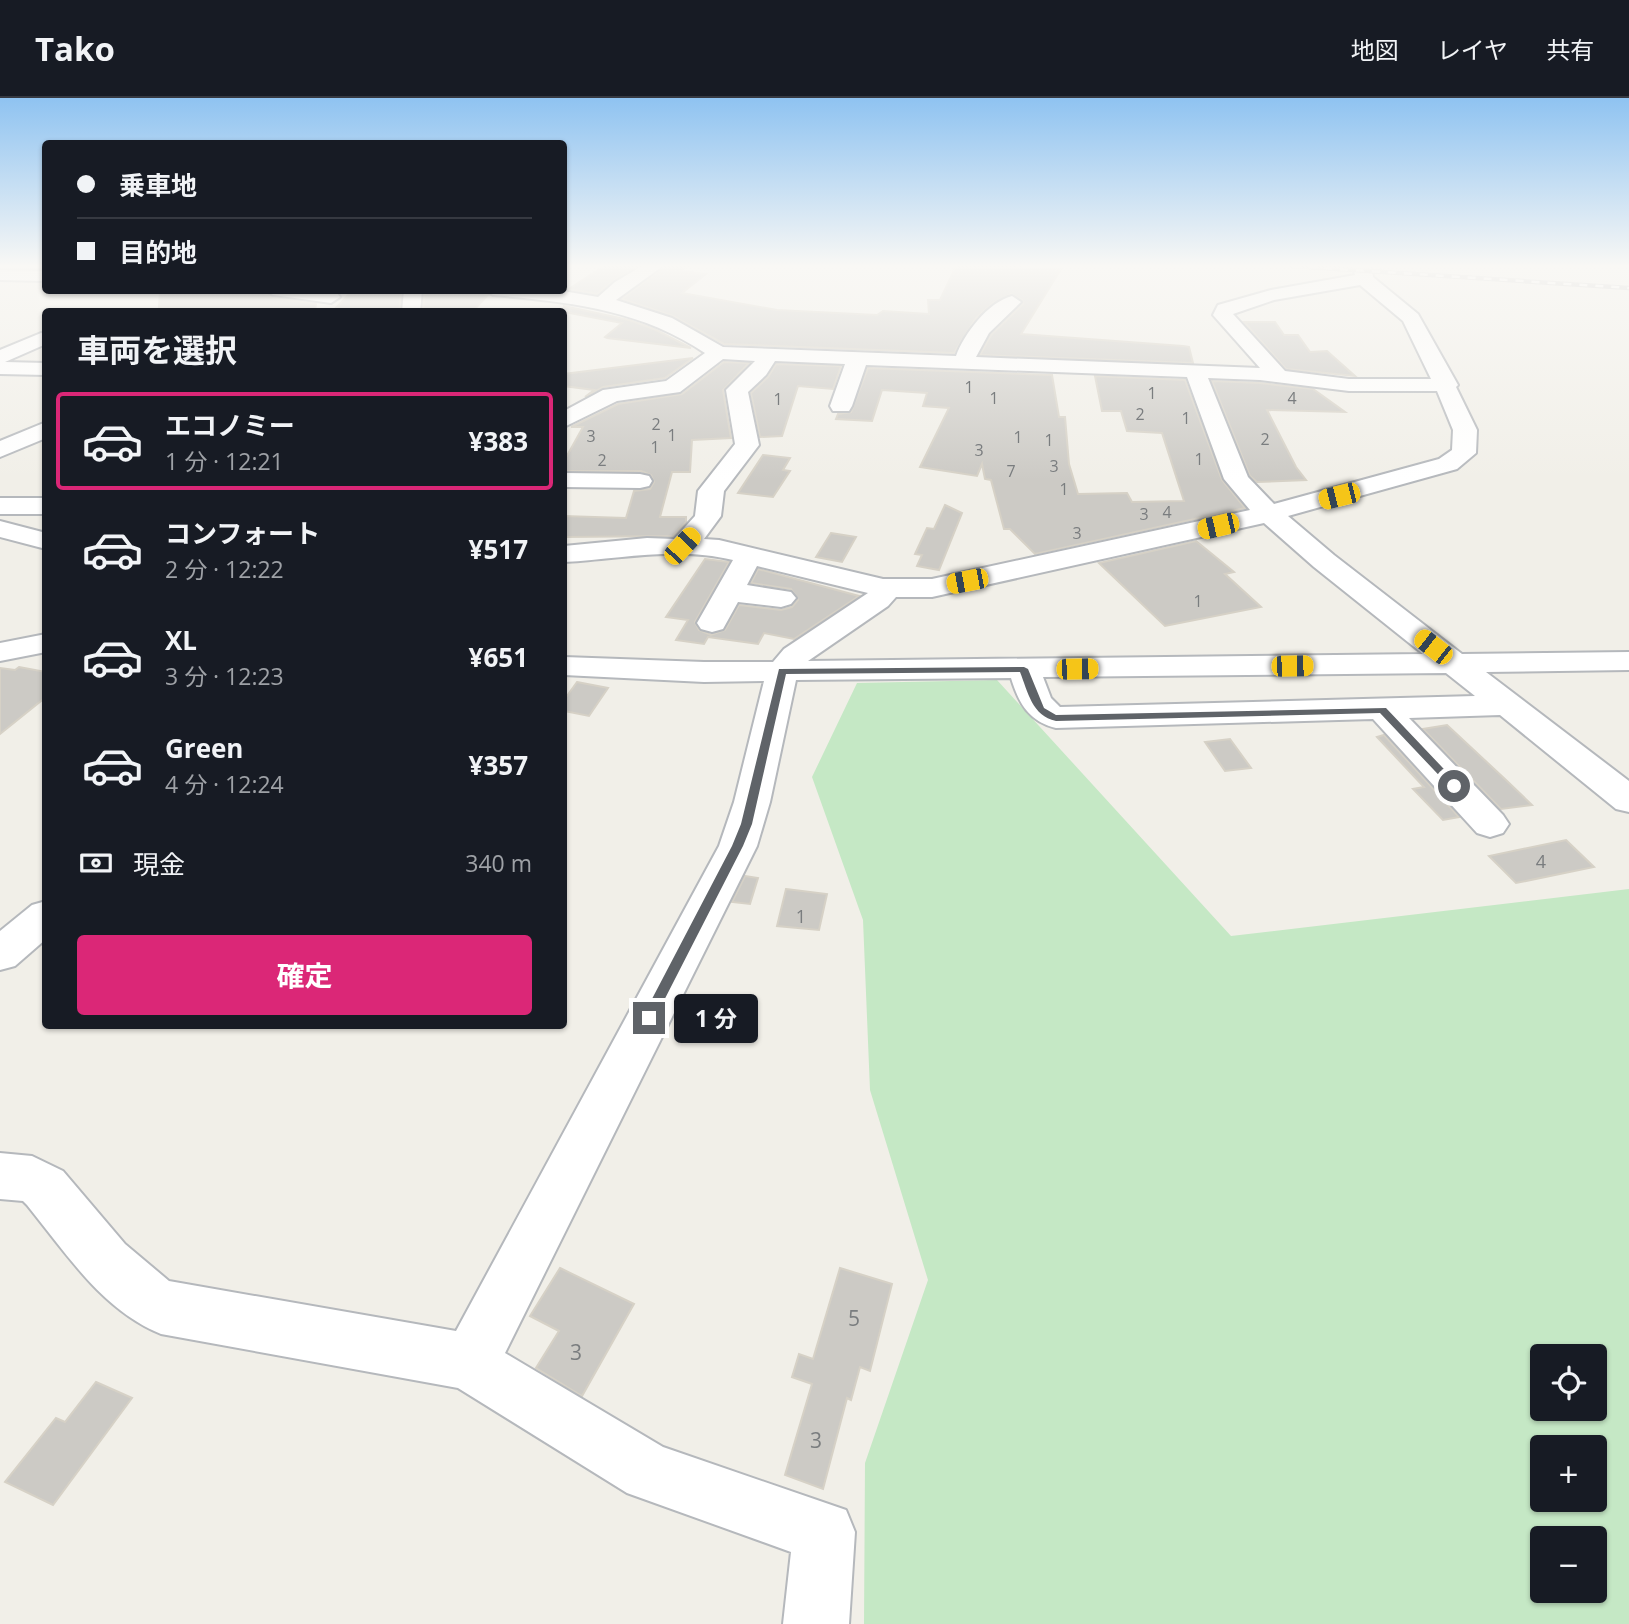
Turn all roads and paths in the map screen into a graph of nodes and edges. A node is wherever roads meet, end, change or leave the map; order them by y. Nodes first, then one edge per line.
1 (690, 337) edge
2 (975, 337) edge
3 (1241, 337) edge
4 (1421, 337) edge
5 (41, 339) dead end
6 (718, 353) junction
7 (768, 355) junction
8 (0, 357) edge
9 (857, 360) junction
10 (964, 363) junction
11 (0, 369) edge
12 (42, 369) edge
13 (1195, 371) junction
14 (1274, 375) junction
15 (1447, 385) junction
16 (841, 406) dead end
17 (567, 418) edge
18 (42, 431) edge
19 (0, 450) edge
20 (567, 480) edge
21 (640, 481) dead end
22 (0, 506) edge
23 (42, 506) edge
24 (1268, 514) junction
25 (0, 529) edge
26 (42, 540) edge
27 (682, 546) junction
28 (567, 554) edge
29 (749, 555) junction
30 (883, 588) junction
31 (729, 592) junction
32 (781, 598) dead end
33 (712, 623) dead end
34 (42, 644) edge
35 (0, 652) edge
36 (1629, 661) edge
37 (1454, 663) junction
38 (567, 666) edge
39 (1024, 669) junction
40 (782, 671) junction
41 (1507, 705) junction
42 (1382, 710) junction
43 (1629, 800) edge
44 (1490, 824) dead end
45 (42, 919) edge
46 (0, 954) edge
47 (0, 1176) edge
48 (470, 1362) junction
49 (816, 1624) edge

1 - 6 street
2 - 10 street
3 - 14 street
4 - 15 street
5 - 8 street
6 - 7 street
6 - 17 street
7 - 9 street
7 - 27 street
9 - 10 street
9 - 16 street
10 - 13 street
11 - 12 street
13 - 14 street
13 - 24 street
14 - 15 street
15 - 24 street
18 - 19 street
20 - 21 street
22 - 23 street
24 - 30 street
24 - 37 street
25 - 26 street
27 - 28 street
27 - 29 street
29 - 30 street
29 - 31 street
30 - 40 street
31 - 32 street
31 - 33 street
34 - 35 street
36 - 37 street
37 - 39 street
37 - 41 street
38 - 40 street
39 - 40 street
39 - 42 street
40 - 48 street
41 - 42 street
41 - 43 street
42 - 44 street
45 - 46 street
47 - 48 street
48 - 49 street

